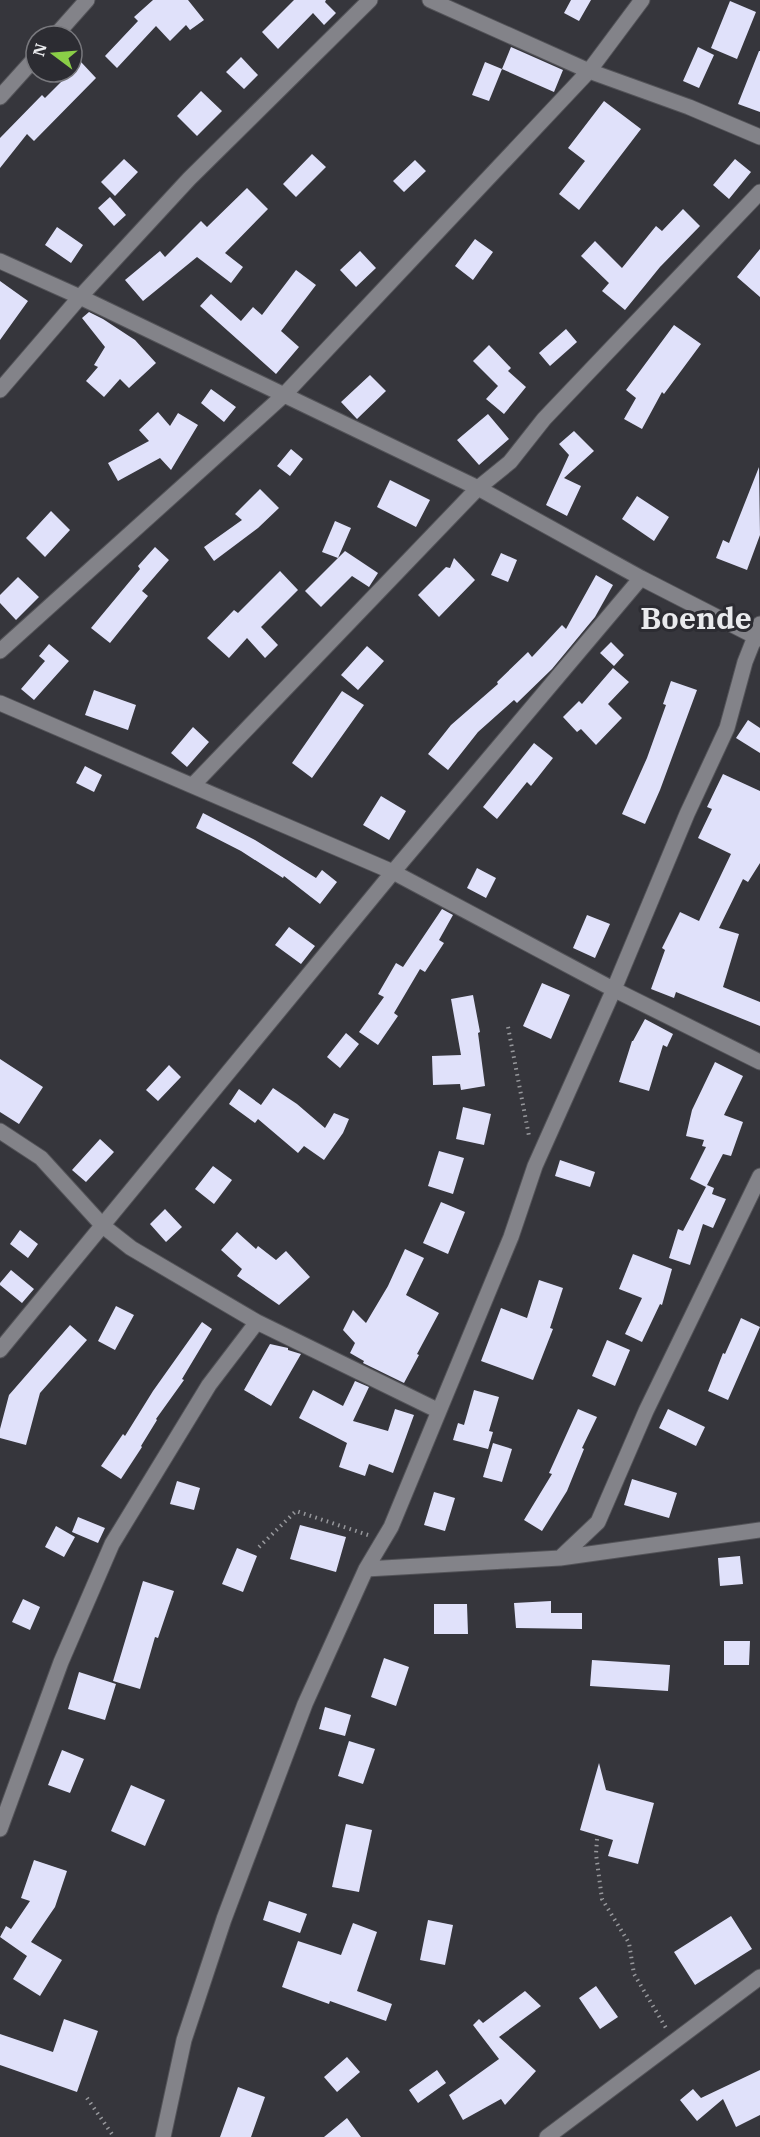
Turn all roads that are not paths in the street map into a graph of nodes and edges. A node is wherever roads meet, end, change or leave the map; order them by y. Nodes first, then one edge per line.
1 (87, 0) edge
2 (370, 0) edge
3 (430, 0) edge
4 (642, 0) edge
5 (66, 24) edge
6 (24, 70) edge
7 (589, 71) junction
8 (0, 97) edge
9 (760, 137) edge
10 (760, 192) edge
11 (0, 261) edge
12 (80, 297) junction
13 (0, 390) edge
14 (284, 394) junction
15 (478, 488) junction
16 (641, 578) junction
17 (758, 633) edge
18 (0, 651) edge
19 (0, 703) edge
20 (193, 785) junction
21 (393, 872) junction
22 (614, 989) junction
23 (760, 1062) edge
24 (0, 1131) edge
25 (760, 1176) edge
26 (103, 1226) junction
27 (257, 1322) junction
28 (0, 1350) edge
29 (439, 1411) junction
30 (760, 1530) edge
31 (560, 1558) junction
32 (366, 1569) junction
33 (0, 1829) edge
34 (760, 1977) edge
35 (162, 2137) edge
36 (547, 2137) edge

1 - 5 street
2 - 12 street
3 - 7 street
4 - 7 street
6 - 8 street
7 - 9 street
7 - 14 street
10 - 15 street
11 - 12 street
12 - 13 street
12 - 14 street
14 - 15 street
14 - 18 street
15 - 16 street
15 - 20 street
16 - 17 street
16 - 21 street
17 - 22 street
19 - 20 street
20 - 21 street
21 - 22 street
21 - 26 street
22 - 23 street
22 - 29 street
24 - 26 street
25 - 31 street
26 - 27 street
26 - 28 street
27 - 29 street
27 - 33 street
29 - 32 street
30 - 31 street
31 - 32 street
32 - 35 street
34 - 36 street

